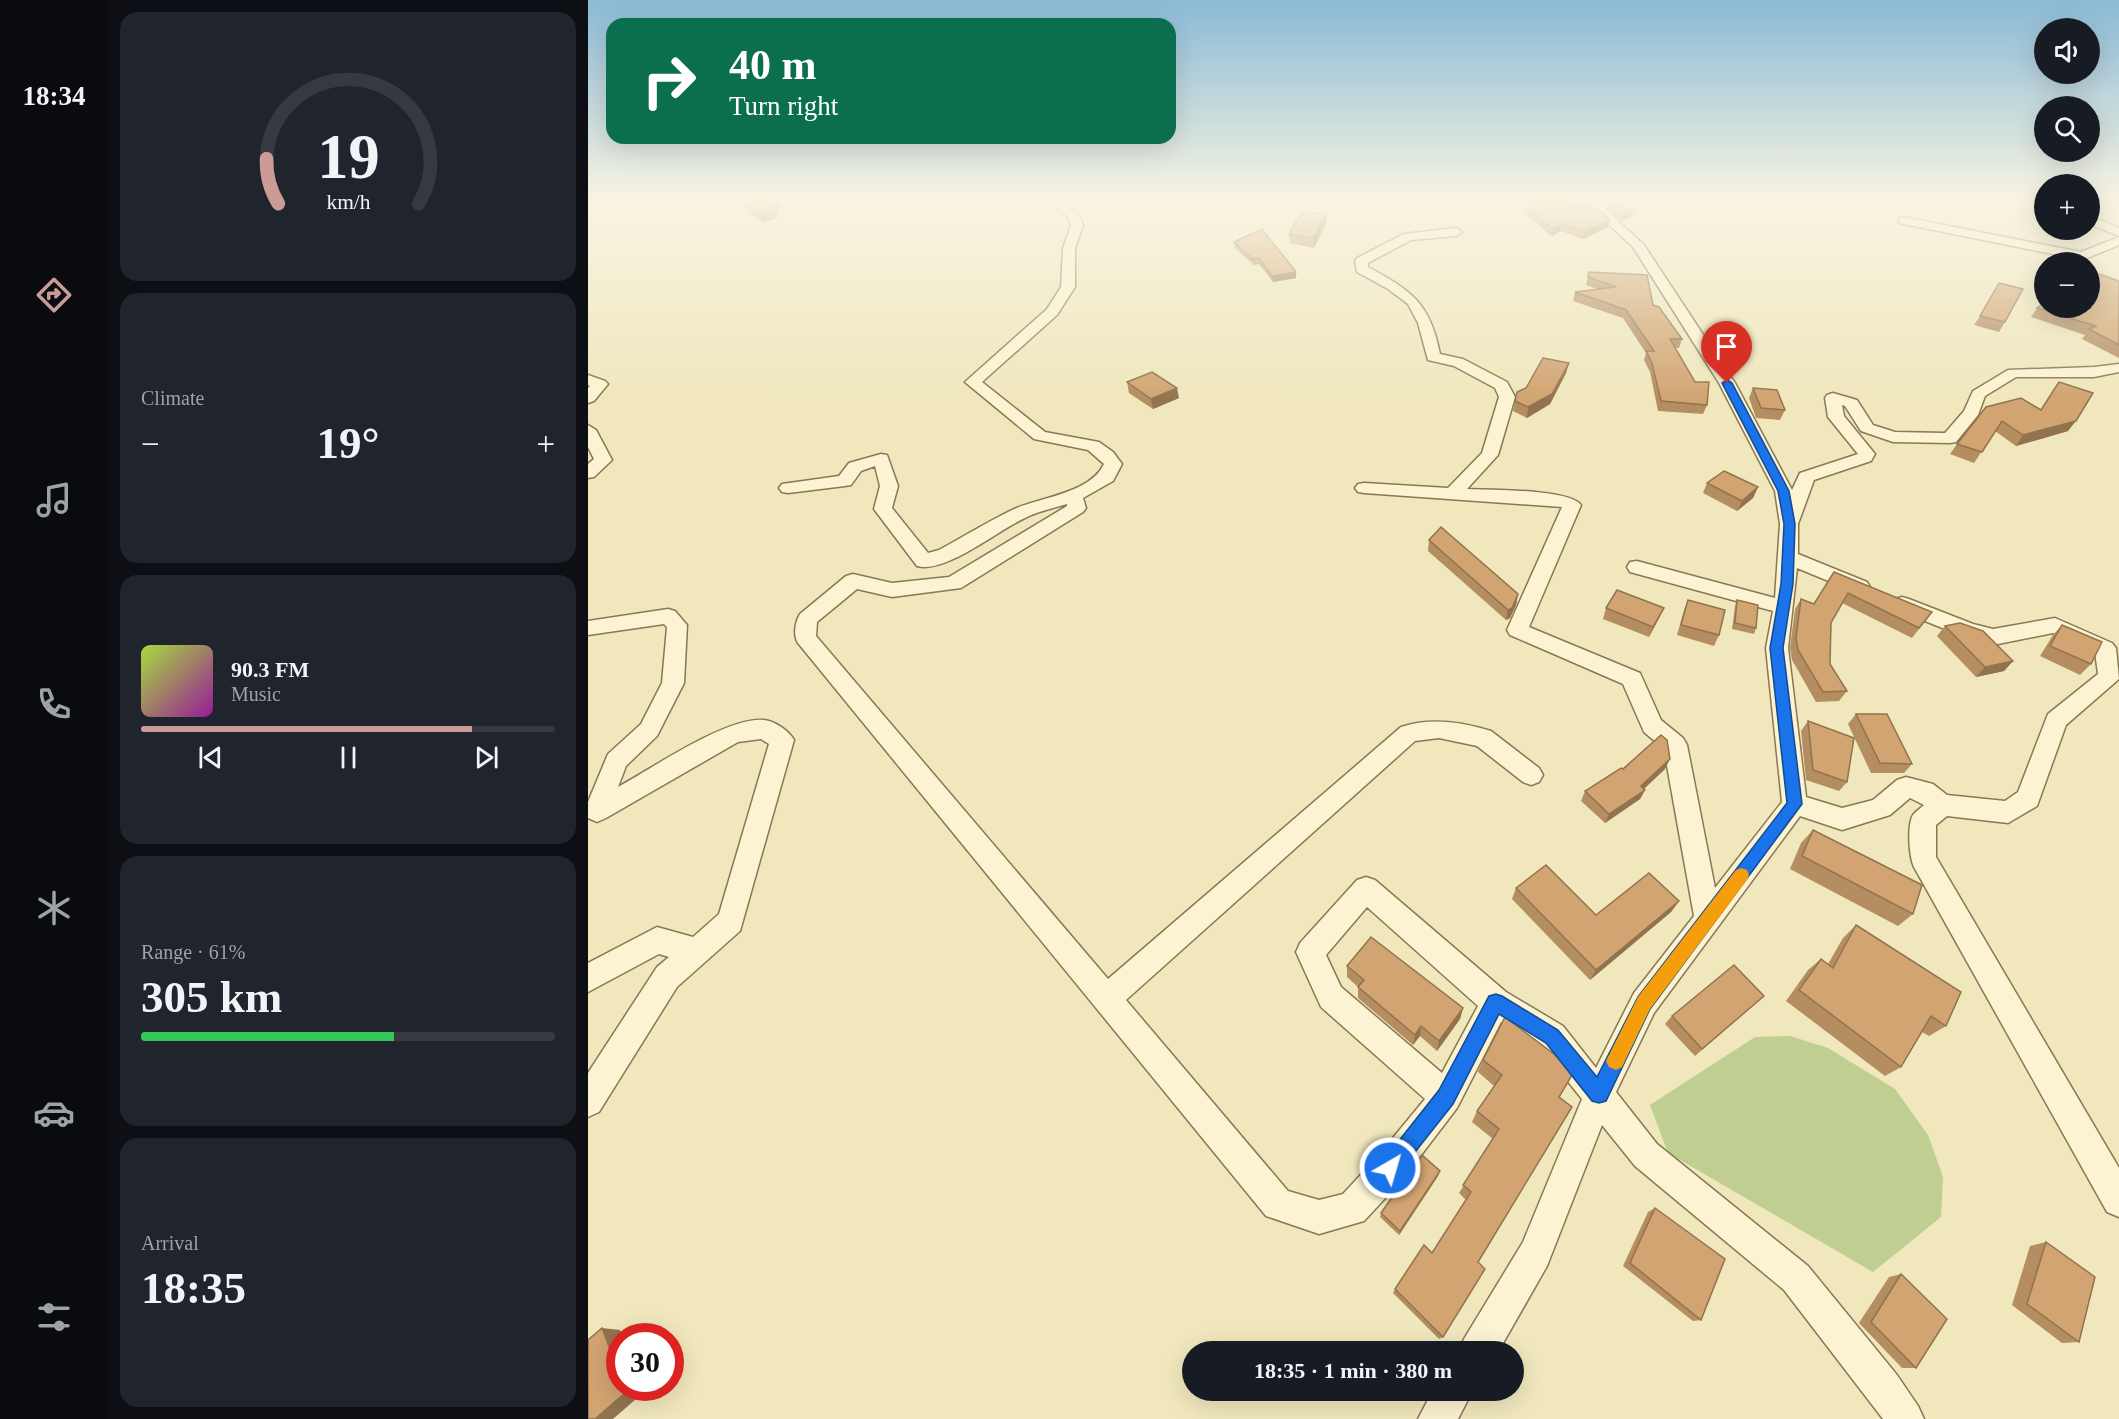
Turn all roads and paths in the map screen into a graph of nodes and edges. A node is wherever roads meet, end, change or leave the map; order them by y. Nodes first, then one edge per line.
1 (1069, 267) edge
2 (1362, 267) edge
3 (1652, 267) edge
4 (2119, 368) edge
5 (588, 380) edge
6 (588, 398) edge
7 (588, 430) edge
8 (588, 473) edge
9 (788, 488) dead end
10 (1364, 488) dead end
11 (1453, 494) junction
12 (1073, 496) junction
13 (1789, 524) junction
14 (1788, 557) junction
15 (1637, 567) dead end
16 (1783, 607) junction
17 (588, 628) edge
18 (1531, 775) dead end
19 (1795, 804) junction
20 (1942, 805) junction
21 (1708, 919) junction
22 (696, 951) junction
23 (588, 978) edge
24 (1106, 999) junction
25 (1496, 1002) junction
26 (1599, 1094) junction
27 (1446, 1097) junction
28 (588, 1101) edge
29 (2119, 1200) edge
30 (1484, 1341) edge
31 (1448, 1401) edge
32 (1437, 1419) edge
33 (1905, 1419) edge

1 - 12 street
2 - 11 street
3 - 13 street
4 - 13 street
5 - 6 street
7 - 8 street
9 - 12 street
10 - 11 street
11 - 21 street
12 - 24 street
13 - 14 street
14 - 16 street
14 - 20 street
15 - 16 street
16 - 19 street
17 - 22 street
18 - 24 street
19 - 20 street
19 - 21 street
20 - 29 street
21 - 26 street
22 - 23 street
22 - 28 street
24 - 27 street
25 - 26 street
25 - 27 street
25 - 27 street
26 - 30 street
26 - 33 street
31 - 32 street

